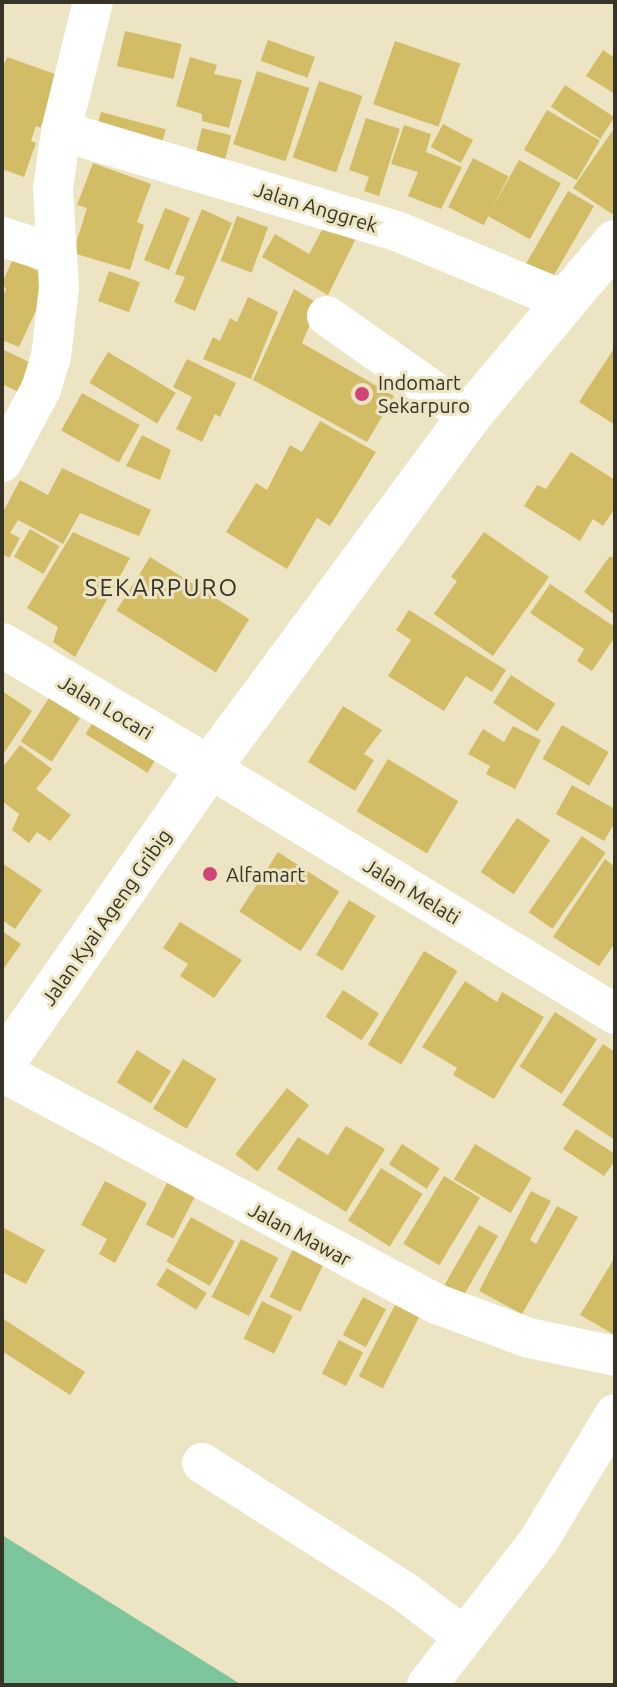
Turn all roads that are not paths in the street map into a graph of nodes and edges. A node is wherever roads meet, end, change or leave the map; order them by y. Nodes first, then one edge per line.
1 (93, 2) edge
2 (61, 131) junction
3 (2, 237) edge
4 (56, 254) junction
5 (611, 255) edge
6 (565, 301) junction
7 (327, 316) dead end
8 (469, 416) junction
9 (2, 462) edge
10 (2, 645) edge
11 (209, 768) junction
12 (615, 1014) edge
13 (2, 1065) edge
14 (2, 1072) edge
15 (615, 1356) edge
16 (615, 1414) edge
17 (202, 1463) dead end
18 (463, 1636) junction
19 (427, 1685) edge

1 - 2 street
2 - 4 street
2 - 6 street, Jalan Anggrek
3 - 4 street
4 - 9 street
5 - 6 main road, Jalan Kyai Ageng Gribig
6 - 8 main road, Jalan Kyai Ageng Gribig
7 - 8 street
8 - 11 main road, Jalan Kyai Ageng Gribig
10 - 11 main road, Jalan Locari
11 - 12 street, Jalan Melati
11 - 13 main road, Jalan Kyai Ageng Gribig
14 - 15 street, Jalan Mawar
16 - 18 street
17 - 18 street
18 - 19 street

